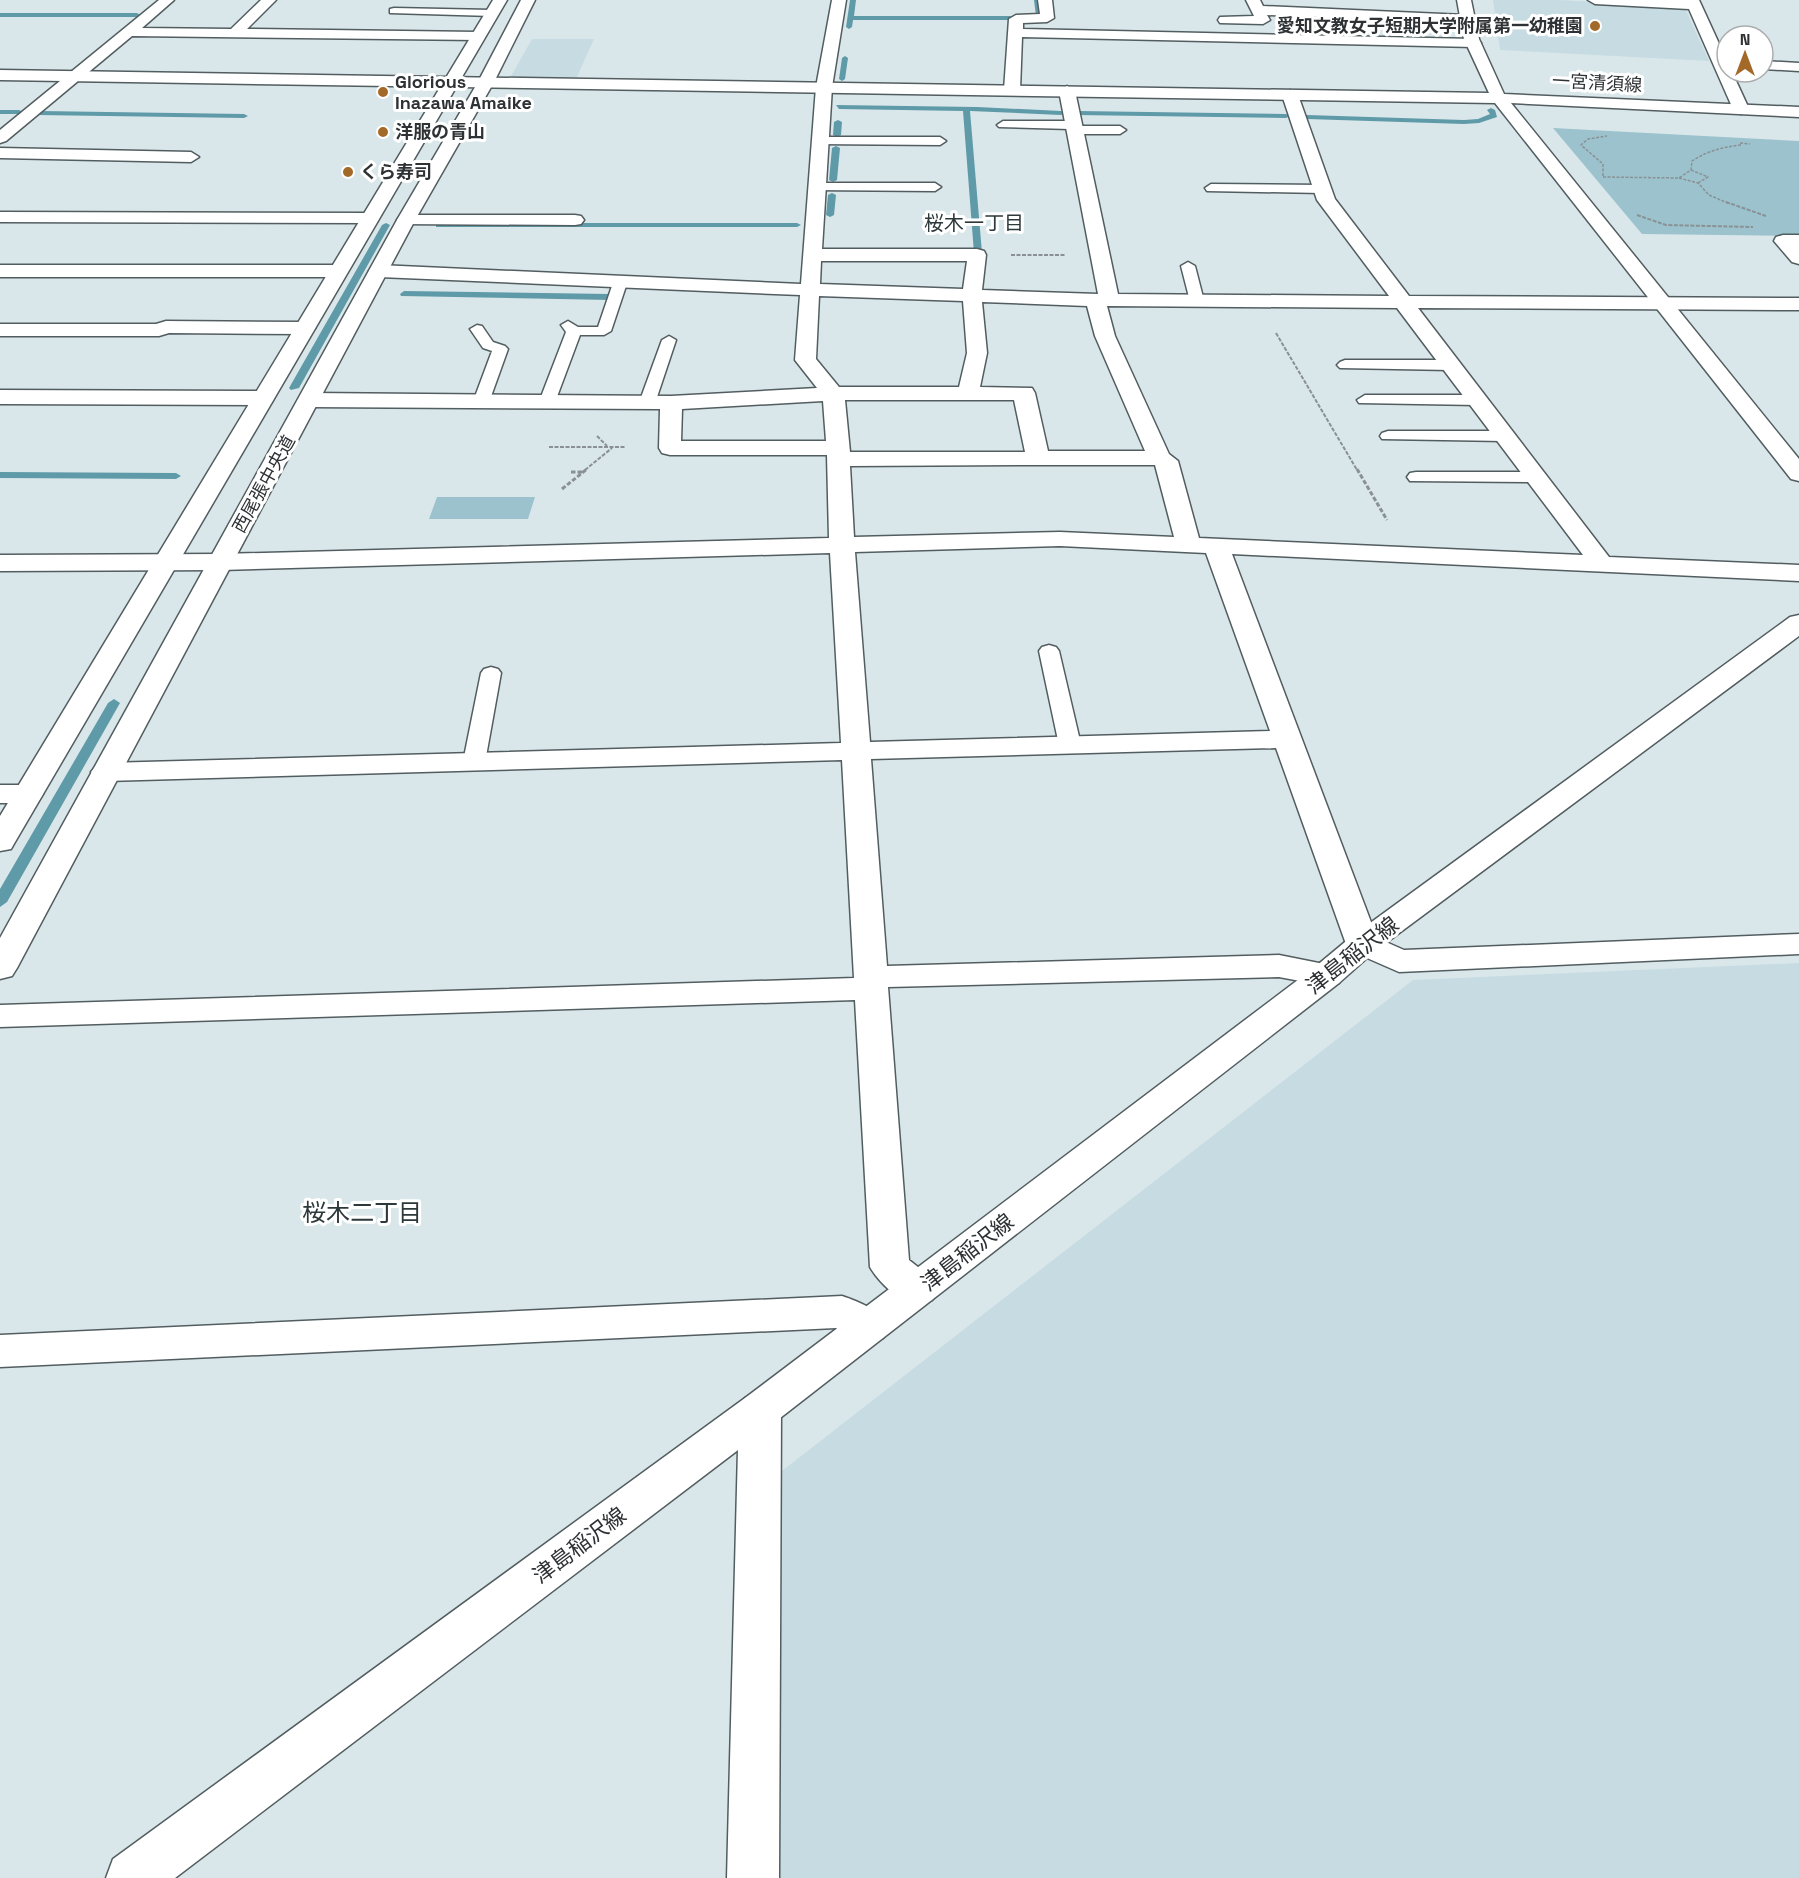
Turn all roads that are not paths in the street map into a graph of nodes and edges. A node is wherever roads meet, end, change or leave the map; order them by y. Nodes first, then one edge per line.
1 (166, 0) edge
2 (269, 0) edge
3 (528, 0) edge
4 (839, 0) edge
5 (1045, 0) edge
6 (1464, 0) edge
7 (1595, 0) edge
8 (1694, 2) edge
9 (1255, 5) edge
10 (496, 7) edge
11 (394, 11) dead end
12 (1465, 19) junction
13 (1208, 20) dead end
14 (129, 32) junction
15 (235, 33) junction
16 (1015, 33) junction
17 (478, 36) junction
18 (1473, 43) junction
19 (1715, 44) edge
20 (1775, 66) edge
21 (1799, 67) edge
22 (0, 75) edge
23 (76, 76) junction
24 (450, 82) junction
25 (486, 82) junction
26 (1732, 84) edge
27 (824, 87) junction
28 (1012, 90) junction
29 (1067, 91) junction
30 (1290, 95) junction
31 (1499, 98) junction
32 (1741, 109) junction
33 (1799, 112) edge
34 (1003, 125) dead end
35 (1075, 128) junction
36 (1120, 130) dead end
37 (0, 138) edge
38 (820, 141) junction
39 (940, 141) dead end
40 (0, 153) edge
41 (191, 157) dead end
42 (816, 187) junction
43 (935, 187) dead end
44 (1211, 188) dead end
45 (1322, 189) junction
46 (0, 217) edge
47 (370, 218) junction
48 (406, 220) junction
49 (575, 220) dead end
50 (1799, 241) edge
51 (811, 255) junction
52 (1799, 258) edge
53 (1188, 266) dead end
54 (0, 271) edge
55 (379, 271) junction
56 (338, 272) junction
57 (620, 283) junction
58 (808, 290) junction
59 (972, 296) junction
60 (1102, 300) junction
61 (1197, 301) junction
62 (1404, 303) junction
63 (1664, 304) junction
64 (1799, 304) edge
65 (305, 328) junction
66 (477, 329) dead end
67 (0, 330) edge
68 (669, 340) dead end
69 (1450, 364) junction
70 (1345, 365) dead end
71 (968, 393) junction
72 (833, 394) junction
73 (0, 397) edge
74 (263, 398) junction
75 (310, 400) junction
76 (1365, 400) dead end
77 (1477, 400) junction
78 (481, 402) junction
79 (547, 402) junction
80 (647, 403) junction
81 (671, 403) junction
82 (1388, 436) dead end
83 (1504, 436) junction
84 (839, 454) junction
85 (1159, 458) junction
86 (1038, 459) junction
87 (1795, 463) edge
88 (1416, 477) dead end
89 (1535, 477) junction
90 (842, 545) junction
91 (1202, 546) junction
92 (221, 562) junction
93 (0, 563) edge
94 (165, 564) junction
95 (1602, 564) junction
96 (1799, 573) edge
97 (1799, 623) edge
98 (1049, 651) dead end
99 (491, 673) dead end
100 (1287, 739) junction
101 (1070, 745) junction
102 (856, 751) junction
103 (474, 762) junction
104 (106, 772) junction
105 (14, 794) edge
106 (0, 842) edge
107 (1364, 944) junction
108 (1799, 944) edge
109 (0, 968) edge
110 (1327, 975) junction
111 (871, 983) junction
112 (0, 1016) edge
113 (918, 1289) junction
114 (868, 1327) junction
115 (0, 1351) edge
116 (760, 1410) junction
117 (132, 1878) edge
118 (753, 1878) edge

1 - 14 street
2 - 15 street
3 - 25 street, 西尾張中央道
4 - 27 street
5 - 16 street
6 - 12 street
7 - 8 street
8 - 19 street
9 - 12 street
9 - 13 street
10 - 11 lane
10 - 17 street, 西尾張中央道
12 - 18 street
14 - 15 street
14 - 23 street
15 - 17 street
16 - 18 street
16 - 28 street
17 - 24 street, 西尾張中央道
18 - 31 street
20 - 21 street
22 - 23 street, 一宮清須線
23 - 24 street, 一宮清須線
23 - 37 street
24 - 25 street, 一宮清須線
24 - 47 street, 西尾張中央道
25 - 27 street, 一宮清須線
25 - 48 street, 西尾張中央道
26 - 32 street
27 - 28 street, 一宮清須線
27 - 38 street
28 - 29 street, 一宮清須線
29 - 30 street, 一宮清須線
29 - 35 street
30 - 31 street, 一宮清須線
30 - 45 street
31 - 32 street, 一宮清須線
31 - 63 street
32 - 33 street, 一宮清須線
34 - 35 lane
35 - 36 lane
35 - 60 street
38 - 39 lane
38 - 42 street
40 - 41 street
42 - 43 lane
42 - 51 street
44 - 45 lane
45 - 62 street
46 - 47 street
47 - 56 street, 西尾張中央道
48 - 49 street
48 - 55 street, 西尾張中央道
50 - 52 street
51 - 58 street
51 - 59 street
53 - 61 lane
54 - 56 street
55 - 57 street
55 - 75 street, 西尾張中央道
56 - 65 street, 西尾張中央道
57 - 58 street
57 - 79 lane
58 - 59 street
58 - 72 street
59 - 60 street
59 - 71 street
60 - 61 street
60 - 85 street
61 - 62 street
62 - 63 street
62 - 69 street
63 - 64 street
63 - 87 street
65 - 67 street
65 - 74 street, 西尾張中央道
66 - 78 lane
68 - 80 lane
69 - 70 lane
69 - 77 street
71 - 72 street
71 - 86 street
72 - 81 street
72 - 84 street
73 - 74 street
74 - 94 street, 西尾張中央道
75 - 78 street
75 - 92 street, 西尾張中央道
76 - 77 lane
77 - 83 street
78 - 79 street
79 - 80 street
80 - 81 street
81 - 84 street
82 - 83 lane
83 - 89 street
84 - 86 street
84 - 90 street
85 - 86 street
85 - 91 street
88 - 89 lane
89 - 95 street
90 - 91 street
90 - 92 street
90 - 102 street
91 - 95 street
91 - 100 street
92 - 94 street
92 - 104 street, 西尾張中央道
93 - 94 street
94 - 105 street, 西尾張中央道
95 - 96 street
97 - 107 street, 津島稲沢線
98 - 101 lane
99 - 103 lane
100 - 101 street
100 - 107 street
101 - 102 street
102 - 103 street
102 - 111 street
103 - 104 street
104 - 109 street, 西尾張中央道
105 - 106 street, 西尾張中央道
107 - 108 street
107 - 110 street, 津島稲沢線
110 - 111 street
110 - 113 street, 津島稲沢線
111 - 112 street
111 - 113 street
113 - 114 street, 津島稲沢線
114 - 115 street
114 - 116 street, 津島稲沢線
116 - 117 street, 津島稲沢線
116 - 118 street

